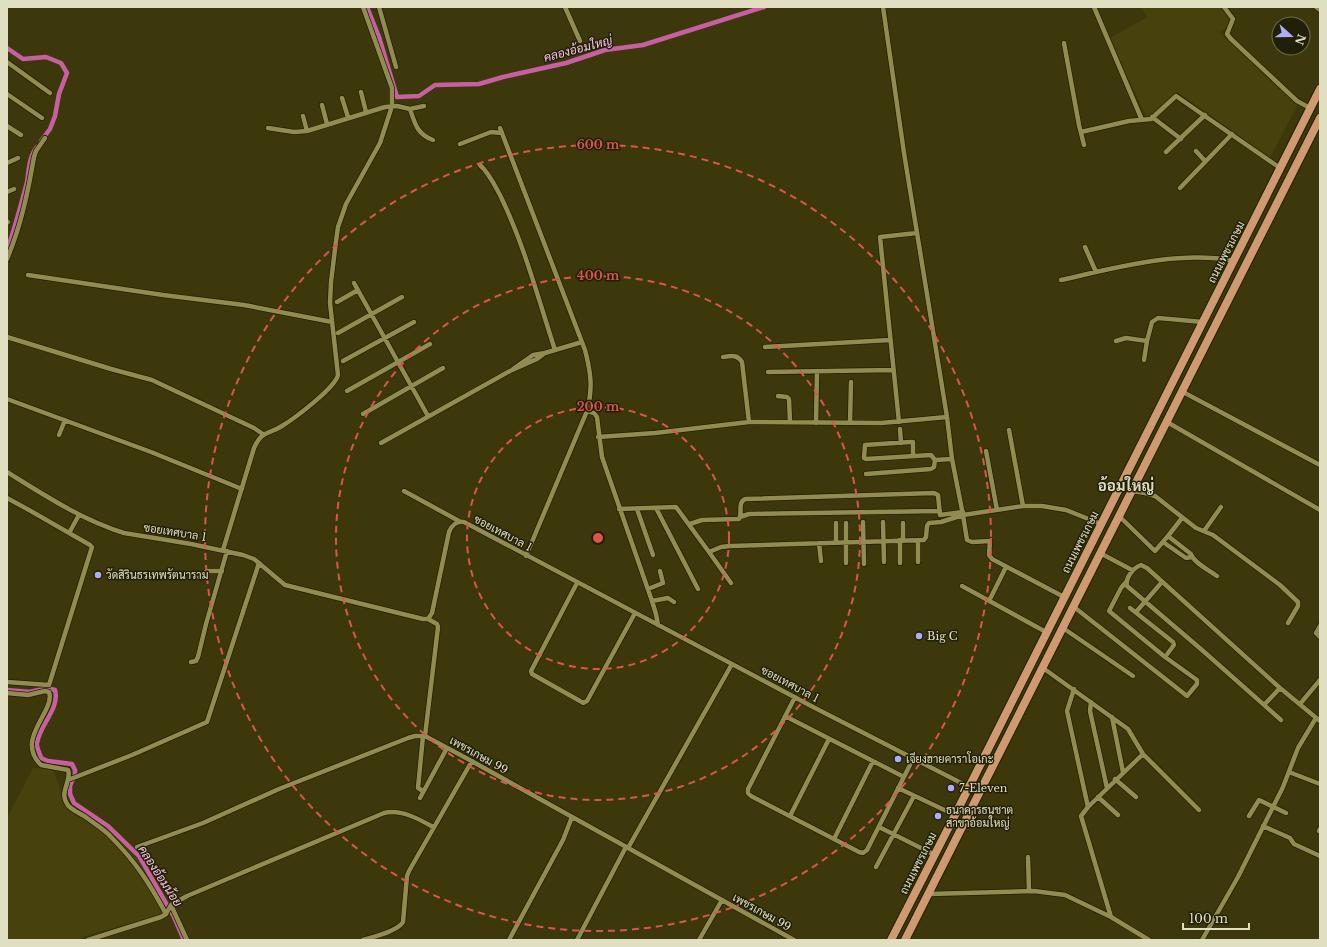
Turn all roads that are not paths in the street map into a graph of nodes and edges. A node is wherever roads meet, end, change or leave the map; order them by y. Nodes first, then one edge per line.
1 (363, 7) edge
2 (379, 7) edge
3 (565, 7) edge
4 (883, 7) edge
5 (1094, 7) edge
6 (1224, 7) edge
7 (1316, 7) edge
8 (1320, 10) edge
9 (580, 41) dead end
10 (1064, 43) dead end
11 (7, 62) edge
12 (396, 67) dead end
13 (1320, 88) edge
14 (361, 92) dead end
15 (50, 93) dead end
16 (7, 94) edge
17 (1320, 94) edge
18 (342, 98) dead end
19 (1312, 104) junction
20 (322, 105) dead end
21 (392, 106) junction
22 (424, 106) dead end
23 (410, 109) junction
24 (366, 112) junction
25 (1205, 115) junction
26 (303, 116) dead end
27 (348, 117) junction
28 (1152, 117) junction
29 (42, 118) dead end
30 (1142, 120) junction
31 (1320, 120) edge
32 (327, 124) junction
33 (7, 126) edge
34 (268, 128) dead end
35 (307, 131) junction
36 (1081, 132) junction
37 (1232, 134) junction
38 (21, 135) dead end
39 (44, 138) dead end
40 (1181, 139) junction
41 (433, 140) dead end
42 (460, 144) dead end
43 (1084, 145) dead end
44 (1196, 151) dead end
45 (1166, 152) dead end
46 (18, 158) dead end
47 (1205, 161) junction
48 (7, 163) edge
49 (480, 165) dead end
50 (1280, 168) junction
51 (1180, 188) dead end
52 (14, 189) dead end
53 (7, 192) edge
54 (917, 233) junction
55 (1086, 247) dead end
56 (7, 259) edge
57 (1234, 261) junction
58 (1096, 272) junction
59 (28, 275) dead end
60 (1060, 280) dead end
61 (354, 283) dead end
62 (358, 290) junction
63 (402, 297) dead end
64 (337, 302) dead end
65 (372, 314) junction
66 (332, 322) junction
67 (414, 322) dead end
68 (1203, 322) junction
69 (338, 333) dead end
70 (7, 337) edge
71 (384, 338) junction
72 (890, 340) junction
73 (1119, 340) dead end
74 (1147, 341) junction
75 (582, 342) junction
76 (430, 344) dead end
77 (765, 347) dead end
78 (555, 350) junction
79 (722, 357) dead end
80 (1144, 360) dead end
81 (342, 361) dead end
82 (398, 362) junction
83 (443, 368) dead end
84 (893, 370) junction
85 (817, 371) junction
86 (768, 372) dead end
87 (850, 382) dead end
88 (411, 386) junction
89 (347, 391) dead end
90 (1182, 392) junction
91 (778, 396) dead end
92 (7, 399) edge
93 (586, 411) junction
94 (363, 414) dead end
95 (428, 416) junction
96 (947, 417) junction
97 (65, 420) junction
98 (749, 422) junction
99 (790, 422) junction
100 (816, 422) junction
101 (899, 422) junction
102 (1167, 422) junction
103 (850, 423) junction
104 (900, 429) dead end
105 (1009, 430) dead end
106 (263, 434) junction
107 (59, 435) dead end
108 (598, 437) junction
109 (381, 443) dead end
110 (901, 443) junction
111 (986, 452) dead end
112 (913, 455) junction
113 (952, 459) junction
114 (935, 460) junction
115 (1320, 465) edge
116 (7, 472) edge
117 (866, 474) dead end
118 (242, 489) junction
119 (404, 491) dead end
120 (1132, 491) junction
121 (7, 498) edge
122 (1023, 506) junction
123 (1221, 507) dead end
124 (656, 508) junction
125 (637, 509) junction
126 (619, 510) junction
127 (997, 510) junction
128 (1320, 510) edge
129 (940, 512) junction
130 (963, 513) junction
131 (79, 514) junction
132 (1119, 516) junction
133 (740, 517) junction
134 (1182, 518) junction
135 (459, 522) junction
136 (863, 522) dead end
137 (883, 522) dead end
138 (836, 523) dead end
139 (846, 523) dead end
140 (904, 523) dead end
141 (690, 524) junction
142 (1101, 524) junction
143 (1204, 531) junction
144 (69, 533) junction
145 (1168, 536) junction
146 (901, 540) junction
147 (918, 540) junction
148 (863, 541) junction
149 (883, 541) junction
150 (836, 542) junction
151 (846, 542) junction
152 (1163, 542) junction
153 (819, 543) junction
154 (225, 550) junction
155 (709, 552) junction
156 (1100, 553) junction
157 (653, 555) dead end
158 (526, 556) junction
159 (1192, 557) junction
160 (821, 561) dead end
161 (884, 562) dead end
162 (918, 562) dead end
163 (259, 563) junction
164 (900, 563) dead end
165 (846, 564) dead end
166 (864, 564) dead end
167 (1006, 567) junction
168 (1132, 570) junction
169 (222, 571) junction
170 (660, 571) dead end
171 (1217, 576) dead end
172 (199, 577) dead end
173 (1126, 582) junction
174 (1162, 582) junction
175 (577, 583) junction
176 (731, 583) dead end
177 (962, 586) dead end
178 (648, 589) junction
179 (698, 589) dead end
180 (1064, 597) junction
181 (652, 601) junction
182 (989, 601) junction
183 (1145, 601) junction
184 (674, 602) dead end
185 (1074, 607) junction
186 (1130, 608) dead end
187 (1136, 612) junction
188 (635, 613) junction
189 (428, 619) junction
190 (1288, 623) dead end
191 (658, 625) junction
192 (1320, 626) edge
193 (1063, 628) junction
194 (1046, 632) junction
195 (1320, 637) edge
196 (1165, 657) junction
197 (191, 662) dead end
198 (732, 664) junction
199 (1043, 668) junction
200 (1133, 676) dead end
201 (1320, 680) edge
202 (7, 682) edge
203 (1280, 688) junction
204 (1074, 690) junction
205 (7, 692) edge
206 (795, 697) junction
207 (1091, 702) junction
208 (1300, 704) junction
209 (1264, 705) junction
210 (785, 716) junction
211 (1112, 717) junction
212 (1318, 719) edge
213 (1281, 720) dead end
214 (424, 736) junction
215 (829, 739) junction
216 (447, 748) junction
217 (1143, 754) junction
218 (914, 759) junction
219 (472, 761) junction
220 (873, 762) junction
221 (1123, 772) junction
222 (1289, 772) junction
223 (904, 777) junction
224 (1115, 779) junction
225 (68, 780) junction
226 (1320, 784) edge
227 (969, 787) junction
228 (898, 788) junction
229 (1107, 788) junction
230 (423, 792) junction
231 (914, 796) junction
232 (1098, 797) junction
233 (1136, 797) dead end
234 (420, 798) dead end
235 (1088, 807) junction
236 (1273, 807) junction
237 (1199, 810) dead end
238 (1286, 813) dead end
239 (955, 815) junction
240 (1118, 815) dead end
241 (790, 816) junction
242 (1249, 816) dead end
243 (572, 817) junction
244 (1263, 826) junction
245 (433, 827) junction
246 (879, 827) junction
247 (894, 834) junction
248 (834, 839) junction
249 (137, 847) dead end
250 (627, 847) junction
251 (935, 855) junction
252 (1320, 856) edge
253 (1028, 857) dead end
254 (876, 867) dead end
255 (1029, 891) junction
256 (929, 894) junction
257 (722, 900) junction
258 (171, 905) junction
259 (167, 913) junction
260 (1111, 917) junction
261 (88, 940) edge
262 (187, 940) edge
263 (363, 940) edge
264 (509, 940) edge
265 (576, 940) edge
266 (698, 940) edge
267 (794, 940) edge
268 (891, 940) edge
269 (905, 940) edge
270 (1149, 940) edge
271 (1202, 940) edge

1 - 21 street
2 - 12 street
3 - 9 street
4 - 54 street
5 - 30 street
6 - 19 street
7 - 8 street
10 - 36 street
11 - 15 street
13 - 19 main road, ถนนเพชรเกษม
14 - 24 street
16 - 29 street
17 - 19 main road
18 - 27 street
19 - 50 main road, ถนนเพชรเกษม
20 - 32 street
21 - 23 street
21 - 24 street
21 - 66 street
22 - 23 street
23 - 41 street
24 - 27 street
25 - 28 street
25 - 37 street
25 - 40 street
26 - 35 street
27 - 32 street
28 - 30 street
28 - 40 street
30 - 36 street
31 - 90 main road, ถนนเพชรเกษม
32 - 35 street
33 - 38 street
34 - 35 street
36 - 43 street
37 - 47 street
37 - 50 street
39 - 56 street
40 - 45 street
42 - 75 street
44 - 47 street
46 - 48 street
47 - 51 street
49 - 78 street
50 - 57 main road, ถนนเพชรเกษม
52 - 53 street
54 - 72 street
54 - 96 street
55 - 58 street
57 - 58 street
57 - 68 main road, ถนนเพชรเกษม
58 - 60 street
59 - 66 street
61 - 62 street
62 - 64 street
62 - 65 street
63 - 65 street
65 - 69 street
65 - 71 street
66 - 106 street
67 - 71 street
68 - 74 street
68 - 142 main road, ถนนเพชรเกษม
70 - 106 street
71 - 81 street
71 - 82 street
72 - 77 street
72 - 84 street
73 - 74 street
74 - 80 street
75 - 78 street
75 - 93 street
76 - 82 street
78 - 95 street
79 - 98 street
82 - 88 street
82 - 89 street
83 - 88 street
84 - 85 street
84 - 101 street
85 - 86 street
85 - 100 street
87 - 103 street
88 - 94 street
88 - 95 street
90 - 102 main road, ถนนเพชรเกษม
90 - 115 street
91 - 99 street
92 - 97 street
93 - 108 street
93 - 158 street
95 - 109 street
96 - 101 street
96 - 113 street
97 - 107 street
97 - 118 street
98 - 99 street
98 - 108 street
99 - 100 street
100 - 103 street
101 - 103 street
102 - 120 main road, ถนนเพชรเกษม
102 - 128 street
104 - 110 street
105 - 122 street
106 - 118 street
108 - 126 street
110 - 112 street
110 - 112 street
111 - 127 street
112 - 114 street
113 - 114 street
113 - 130 street
114 - 117 street
116 - 131 street, ซอยเทศบาล 1
118 - 154 street
119 - 135 street
120 - 132 main road, ถนนเพชรเกษม
120 - 134 street
121 - 144 street
122 - 127 street
122 - 142 street
123 - 143 street
124 - 125 street
124 - 141 street
124 - 179 street
125 - 126 street
125 - 157 street
126 - 178 street
127 - 130 street
129 - 130 street
129 - 133 street
129 - 133 street
130 - 147 street
130 - 167 street
131 - 144 street
131 - 154 street, ซอยเทศบาล 1
132 - 152 street
132 - 156 main road, ถนนเพชรเกษม
133 - 141 street
134 - 143 street
134 - 145 street
135 - 158 street, ซอยเทศบาล 1
135 - 189 street, ซอยเทศบาล 1
136 - 148 street
137 - 149 street
138 - 150 street
139 - 151 street
140 - 146 street
141 - 155 street
142 - 180 main road, ถนนเพชรเกษม
143 - 190 street
144 - 202 street
145 - 152 street
145 - 159 street
146 - 147 street
146 - 149 street
146 - 164 street
147 - 162 street
148 - 149 street
148 - 151 street
148 - 166 street
149 - 161 street
150 - 151 street
150 - 153 street
151 - 165 street
152 - 159 street
153 - 155 street
153 - 160 street
154 - 163 street, ซอยเทศบาล 1
154 - 169 street
155 - 176 street
156 - 168 street
156 - 185 main road, ถนนเพชรเกษม
158 - 175 street, ซอยเทศบาล 1
159 - 171 street
163 - 189 street, ซอยเทศบาล 1
163 - 225 street
167 - 180 street
167 - 182 street
168 - 173 street
168 - 174 street
169 - 172 street
169 - 197 street
170 - 178 street
173 - 183 street
173 - 196 street
174 - 183 street
174 - 203 street
175 - 188 street, ซอยเทศบาล 1
175 - 188 street
177 - 182 street
178 - 181 street
180 - 194 main road, ถนนเพชรเกษม
181 - 184 street
181 - 191 street
182 - 194 street
183 - 187 street
183 - 209 street
185 - 193 main road, ถนนเพชรเกษม
185 - 196 street
186 - 187 street
187 - 196 street
188 - 191 street, ซอยเทศบาล 1
189 - 214 street
191 - 198 street, ซอยเทศบาล 1
192 - 195 street
193 - 199 main road, ถนนเพชรเกษม
193 - 200 street
194 - 227 main road, ถนนเพชรเกษม
198 - 206 street, ซอยเทศบาล 1
198 - 250 street
199 - 204 street
199 - 256 main road, ถนนเพชรเกษม
201 - 208 street
203 - 208 street
203 - 209 street
204 - 207 street
204 - 235 street
205 - 225 street
206 - 210 street
206 - 218 street, ซอยเทศบาล 1
207 - 211 street
207 - 229 street
208 - 212 street
209 - 213 street
210 - 215 street
210 - 241 street
211 - 217 street
211 - 221 street
212 - 222 street
214 - 216 street, เพชรเกษม 99
214 - 230 street
214 - 249 street
215 - 220 street
215 - 241 street
216 - 219 street, เพชรเกษม 99
216 - 230 street
217 - 221 street
217 - 237 street
218 - 223 street
218 - 227 street, ซอยเทศบาล 1
219 - 243 street, เพชรเกษม 99
219 - 245 street
220 - 223 street
220 - 248 street
221 - 224 street
222 - 226 street
222 - 236 street
223 - 228 street
224 - 229 street
224 - 233 street
225 - 259 street
227 - 239 main road, ถนนเพชรเกษม
228 - 231 street
228 - 246 street
229 - 232 street
230 - 234 street
231 - 239 street
231 - 247 street
232 - 235 street
232 - 240 street
235 - 260 street
236 - 238 street
236 - 242 street
236 - 244 street
239 - 251 main road, ถนนเพชรเกษม
241 - 248 street
243 - 250 street, เพชรเกษม 99
243 - 264 street
244 - 252 street
244 - 271 street
245 - 258 street
245 - 263 street
246 - 247 street
246 - 248 street
247 - 251 street
247 - 254 street
250 - 257 street, เพชรเกษม 99
250 - 265 street
251 - 268 main road, ถนนเพชรเกษม
253 - 255 street
255 - 256 street
255 - 260 street
256 - 269 main road, ถนนเพชรเกษม
257 - 266 street
257 - 267 street, เพชรเกษม 99
258 - 259 street
258 - 262 street
259 - 261 street
260 - 270 street

